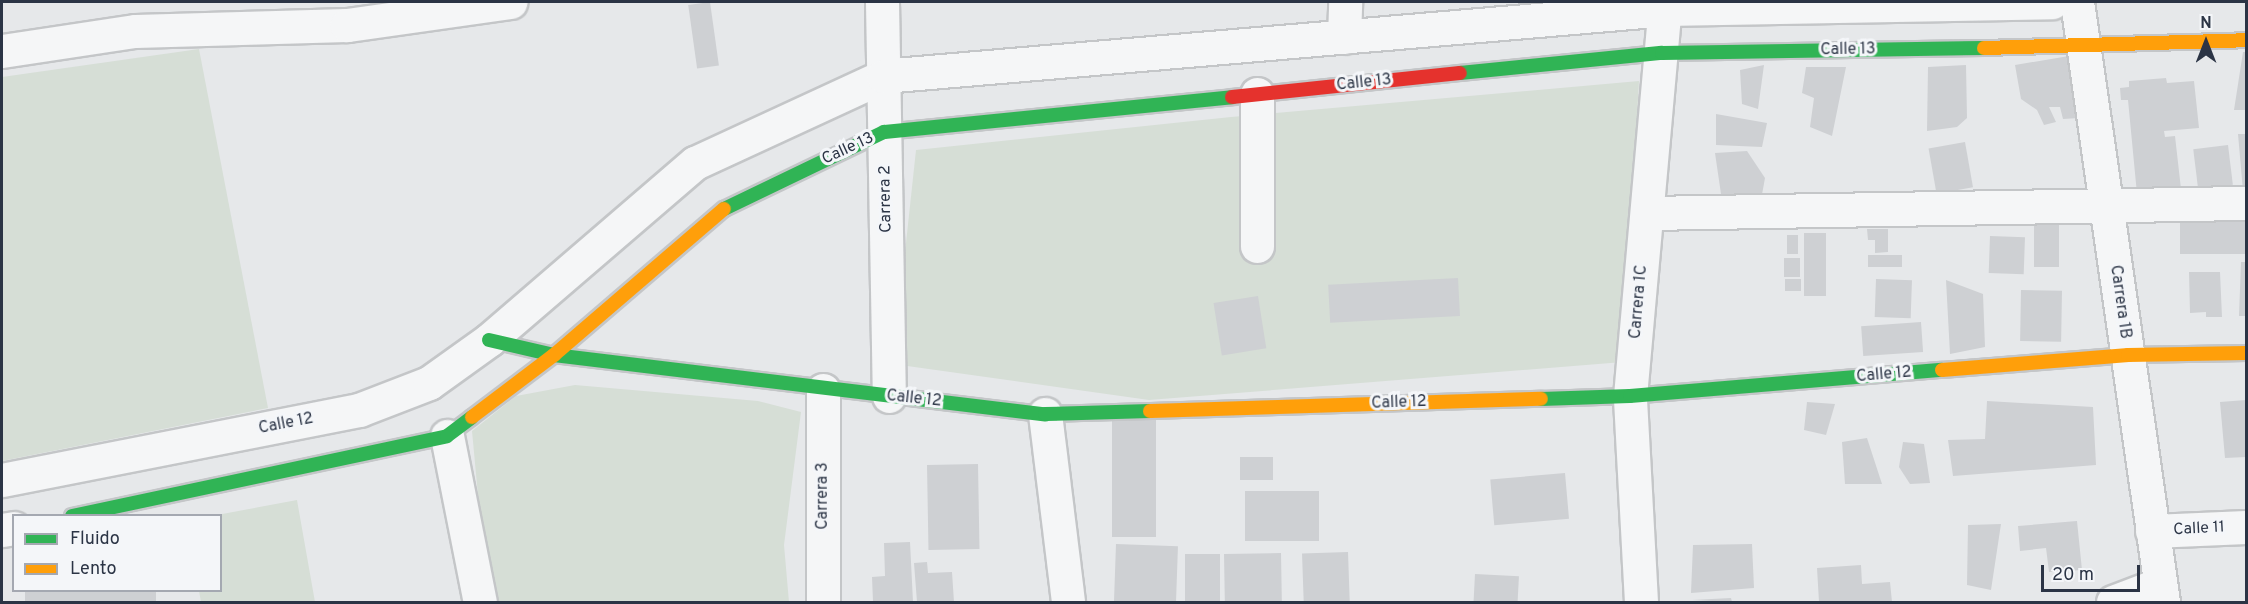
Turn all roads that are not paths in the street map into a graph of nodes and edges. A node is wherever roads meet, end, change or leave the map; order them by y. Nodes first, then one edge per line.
1 (510, 2) edge
2 (882, 2) edge
3 (1345, 2) edge
4 (2052, 2) edge
5 (2077, 2) edge
6 (1665, 5) edge
7 (1344, 37) junction
8 (2247, 40) edge
9 (2084, 46) junction
10 (2, 51) edge
11 (1662, 53) junction
12 (883, 76) junction
13 (1257, 94) junction
14 (885, 132) junction
15 (2247, 203) edge
16 (2106, 206) junction
17 (1647, 213) junction
18 (1257, 246) dead end
19 (489, 340) junction
20 (2247, 353) edge
21 (554, 355) junction
22 (2128, 355) junction
23 (823, 390) junction
24 (889, 396) junction
25 (1630, 396) junction
26 (1045, 414) junction
27 (447, 436) junction
28 (2, 480) edge
29 (81, 514) edge
30 (2247, 527) edge
31 (2152, 531) junction
32 (2161, 593) edge
33 (480, 603) edge
34 (823, 603) edge
35 (1068, 603) edge
36 (1641, 603) edge
37 (2114, 603) edge

1 - 10 street
2 - 12 street, Carrera 2
3 - 7 street
4 - 6 street
5 - 9 street, Carrera 1B
6 - 7 street
6 - 11 street, Carrera 1C
7 - 12 street
8 - 9 street, Calle 13
9 - 11 street, Calle 13
9 - 16 street, Carrera 1B
11 - 13 street, Calle 13
11 - 17 street, Carrera 1C
12 - 14 street, Carrera 2
12 - 19 street
13 - 14 street, Calle 13
13 - 18 street
14 - 21 street, Calle 13
14 - 24 street, Carrera 2
15 - 16 street
16 - 17 street
16 - 22 street, Carrera 1B
17 - 25 street, Carrera 1C
19 - 21 street, Calle 12
19 - 28 street, Calle 12
20 - 22 street, Calle 12
21 - 23 street, Calle 12
21 - 27 street
22 - 25 street, Calle 12
22 - 31 street, Carrera 1B
23 - 24 street, Calle 12
23 - 34 street, Carrera 3
24 - 26 street, Calle 12
25 - 26 street, Calle 12
25 - 36 street, Carrera 1C
26 - 35 street
27 - 29 street
27 - 33 street
30 - 31 street, Calle 11
31 - 32 street, Carrera 1B
32 - 37 street

